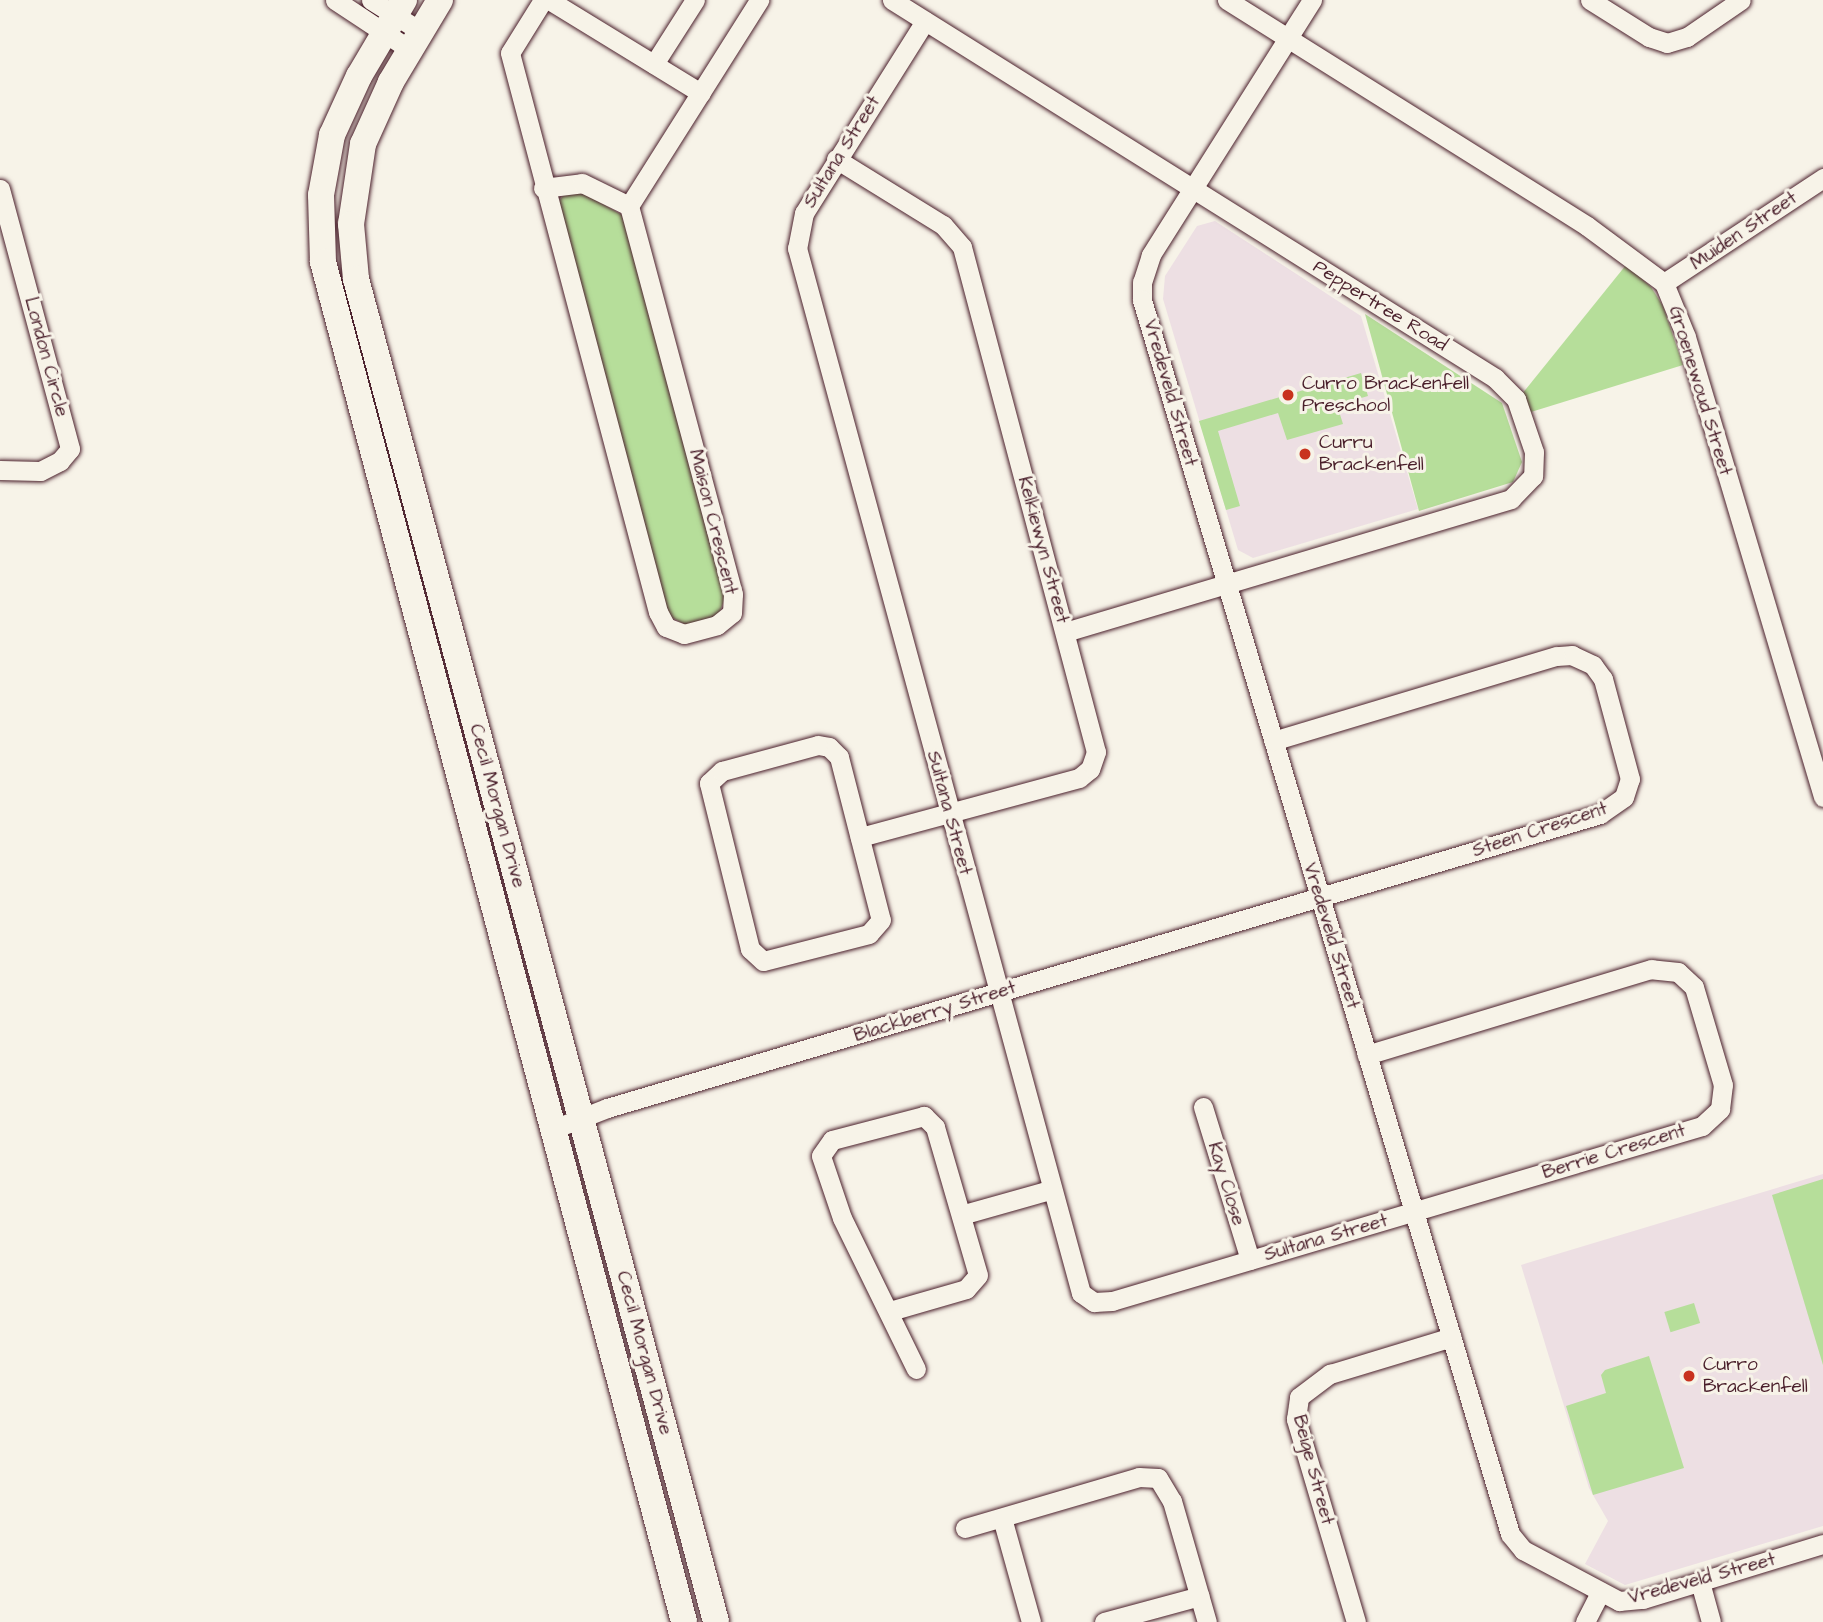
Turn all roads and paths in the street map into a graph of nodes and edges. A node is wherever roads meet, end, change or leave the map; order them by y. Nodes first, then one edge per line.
1 (335, 0) edge
2 (371, 0) edge
3 (440, 0) edge
4 (543, 0) edge
5 (549, 0) edge
6 (695, 0) edge
7 (759, 0) edge
8 (892, 0) edge
9 (1227, 0) edge
10 (1312, 0) edge
11 (1590, 0) edge
12 (1741, 0) edge
13 (395, 16) edge
14 (925, 21) junction
15 (1288, 38) junction
16 (414, 40) junction
17 (654, 64) junction
18 (701, 93) junction
19 (836, 159) junction
20 (1823, 178) edge
21 (544, 188) junction
22 (1194, 188) junction
23 (2, 201) edge
24 (629, 206) junction
25 (1664, 284) junction
26 (0, 470) edge
27 (1226, 584) junction
28 (1065, 632) junction
29 (1273, 741) junction
30 (1823, 797) edge
31 (949, 814) junction
32 (860, 837) junction
33 (1320, 897) junction
34 (997, 993) junction
35 (1367, 1055) junction
36 (1203, 1108) dead end
37 (581, 1116) junction
38 (551, 1130) junction
39 (1050, 1190) junction
40 (1413, 1212) junction
41 (961, 1215) junction
42 (1250, 1260) junction
43 (890, 1311) junction
44 (1452, 1337) junction
45 (916, 1369) dead end
46 (1002, 1518) junction
47 (965, 1528) dead end
48 (1823, 1544) edge
49 (1700, 1582) junction
50 (1600, 1592) junction
51 (1200, 1597) junction
52 (684, 1622) edge
53 (716, 1622) edge
54 (1031, 1622) edge
55 (1104, 1622) edge
56 (1208, 1622) edge
57 (1356, 1622) edge
58 (1585, 1622) edge
59 (1712, 1622) edge

1 - 13 street
2 - 13 street
3 - 16 street, Cecil Morgan Drive
4 - 21 street, Maison Crescent
5 - 17 street
6 - 17 street
7 - 18 street
8 - 14 street, Peppertree Road
9 - 15 street, Groenewoud Street
10 - 15 street, Vredeveld Street
11 - 12 street
13 - 16 street
13 - 38 street, Cecil Morgan Drive
14 - 19 street, Sultana Street
14 - 22 street, Peppertree Road
15 - 22 street, Vredeveld Street
15 - 25 street, Groenewoud Street
16 - 37 street, Cecil Morgan Drive
17 - 18 street
18 - 24 street
19 - 28 street, Kelkiewyn Street
19 - 31 street, Sultana Street
20 - 25 street, Muiden Street
21 - 24 street
21 - 24 street, Maison Crescent
22 - 27 street, Vredeveld Street
22 - 27 street, Peppertree Road
23 - 26 street, London Circle
25 - 30 street, Groenewoud Street
27 - 28 street, Peppertree Road
27 - 29 street, Vredeveld Street
28 - 31 street, Kelkiewyn Street
29 - 33 street, Vredeveld Street
29 - 33 street, Steen Crescent
31 - 32 street, Kelkiewyn Street
31 - 34 street, Sultana Street
32 - 32 street
33 - 34 street, Blackberry Street
33 - 35 street, Vredeveld Street
34 - 37 street, Blackberry Street
34 - 39 street, Sultana Street
35 - 40 street, Vredeveld Street
35 - 40 street, Berrie Crescent
36 - 42 street, Kay Close
37 - 38 street, Blackberry Street
37 - 53 street, Cecil Morgan Drive
38 - 52 street, Cecil Morgan Drive
39 - 41 street
39 - 42 street, Sultana Street
40 - 42 street, Sultana Street
40 - 44 street, Vredeveld Street
41 - 43 street
41 - 43 street
43 - 45 street
44 - 50 street, Vredeveld Street
44 - 57 street, Beige Street
46 - 47 street
46 - 51 street
46 - 54 street
48 - 49 street, Vredeveld Street
49 - 50 street, Vredeveld Street
49 - 59 street
50 - 58 street
51 - 55 street
51 - 56 street

